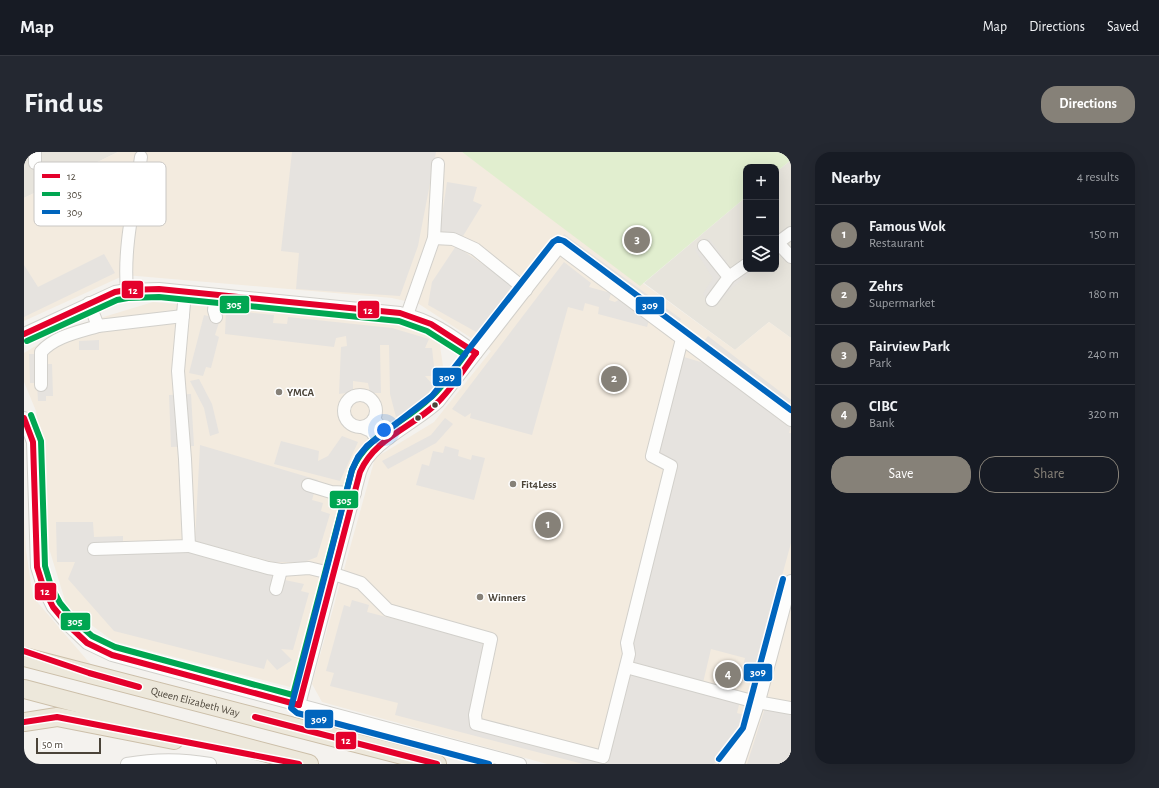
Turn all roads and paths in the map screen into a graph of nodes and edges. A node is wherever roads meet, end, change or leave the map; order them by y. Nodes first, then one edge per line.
1 (141, 158) dead end
2 (140, 162) edge
3 (438, 164) dead end
4 (131, 226) edge
5 (791, 233) edge
6 (434, 238) junction
7 (779, 242) edge
8 (704, 246) dead end
9 (779, 246) edge
10 (791, 257) edge
11 (743, 267) edge
12 (729, 277) junction
13 (127, 290) junction
14 (526, 290) junction
15 (185, 292) junction
16 (216, 295) junction
17 (712, 300) dead end
18 (89, 303) junction
19 (407, 315) junction
20 (183, 316) junction
21 (216, 317) dead end
22 (98, 326) junction
23 (24, 334) edge
24 (682, 339) junction
25 (476, 352) junction
26 (41, 385) dead end
27 (24, 418) edge
28 (374, 419) junction
29 (791, 420) edge
30 (362, 427) junction
31 (385, 441) junction
32 (308, 485) dead end
33 (355, 493) junction
34 (30, 525) edge
35 (189, 546) junction
36 (94, 549) dead end
37 (281, 570) junction
38 (334, 574) junction
39 (791, 581) edge
40 (276, 589) dead end
41 (24, 651) edge
42 (24, 657) edge
43 (626, 667) junction
44 (89, 673) junction
45 (24, 689) edge
46 (759, 700) junction
47 (299, 705) junction
48 (791, 708) edge
49 (24, 722) edge
50 (750, 732) junction
51 (127, 764) edge
52 (210, 764) edge
53 (299, 764) edge
54 (309, 764) edge
55 (437, 764) edge
56 (520, 764) edge
57 (725, 764) edge
58 (738, 764) edge

1 - 2 street
3 - 6 street
4 - 13 street
5 - 7 street
6 - 14 street
6 - 19 street
8 - 12 street
9 - 10 street
11 - 12 street
12 - 17 street
13 - 15 street
13 - 18 street
14 - 24 street
14 - 25 street
15 - 16 street
15 - 20 street
16 - 19 street
16 - 21 street
18 - 22 street
18 - 23 street
19 - 25 street
20 - 22 street
20 - 35 street
22 - 26 street
24 - 29 street
24 - 43 street
25 - 31 street
27 - 34 street
28 - 30 street
28 - 30 street
28 - 31 street
30 - 31 street
31 - 33 street
32 - 33 street
33 - 38 street
34 - 47 street
35 - 36 street
35 - 37 street
37 - 38 street
37 - 40 street
38 - 43 street
38 - 47 street
39 - 46 street
41 - 44 highway
42 - 44 highway, Queen Elizabeth Way
43 - 46 street
44 - 55 highway, Queen Elizabeth Way
45 - 54 highway
46 - 48 street
46 - 50 street
47 - 56 street
49 - 53 highway
50 - 57 street
50 - 58 street
51 - 52 street

